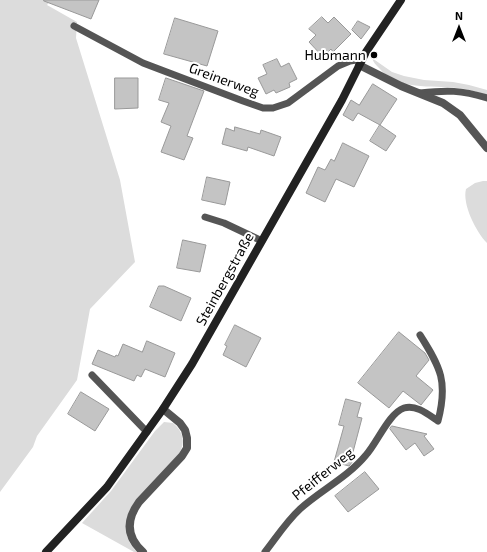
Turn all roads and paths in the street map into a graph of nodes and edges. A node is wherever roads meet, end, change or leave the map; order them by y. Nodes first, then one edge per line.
1 (401, 0) edge
2 (74, 26) dead end
3 (361, 62) junction
4 (420, 93) junction
5 (487, 98) edge
6 (487, 148) edge
7 (205, 217) dead end
8 (262, 242) junction
9 (420, 335) dead end
10 (92, 375) dead end
11 (163, 409) junction
12 (147, 432) junction
13 (46, 552) edge
14 (143, 552) edge
15 (265, 552) edge

1 - 3 street, Steinbergstraße
2 - 3 lane, Greinerweg
3 - 4 street
3 - 8 street, Steinbergstraße
4 - 5 lane
4 - 6 street
7 - 8 lane
8 - 11 street, Steinbergstraße
9 - 15 lane, Pfeifferweg
10 - 12 lane
11 - 12 street, Steinbergstraße
11 - 14 street
12 - 13 street, Steinbergstraße

